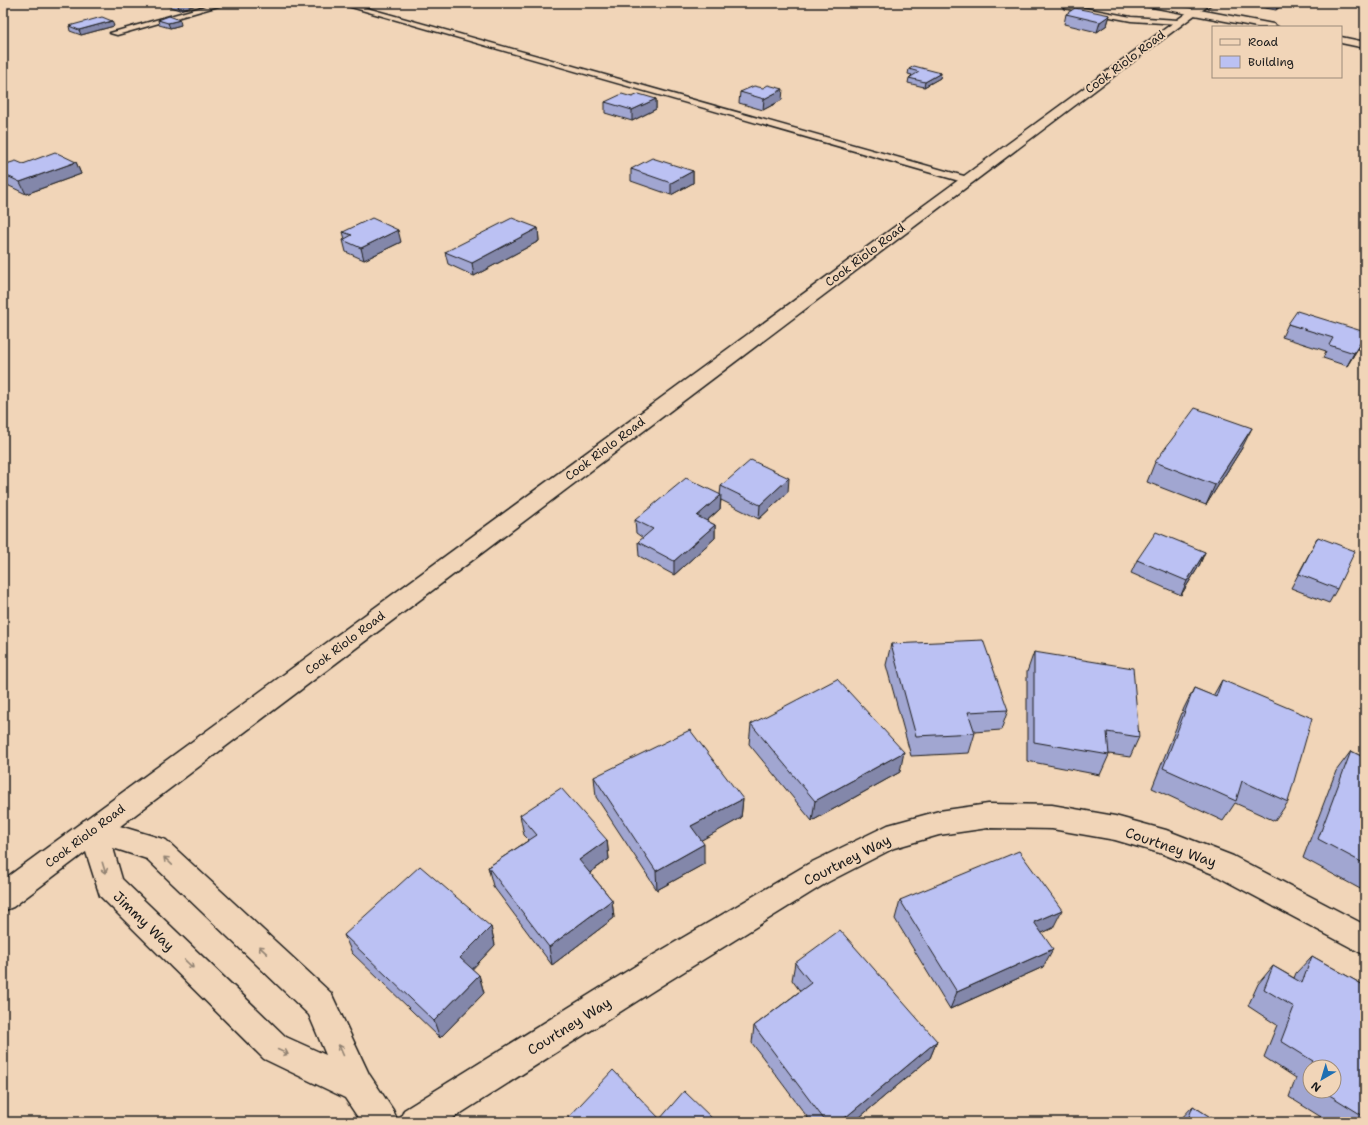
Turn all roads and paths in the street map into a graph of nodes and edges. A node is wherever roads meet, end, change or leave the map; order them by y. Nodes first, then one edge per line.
1 (225, 3) edge
2 (341, 3) edge
3 (1153, 4) edge
4 (1067, 6) dead end
5 (1193, 12) edge
6 (1131, 19) junction
7 (1268, 26) edge
8 (1125, 27) dead end
9 (114, 33) dead end
10 (1342, 40) edge
11 (1365, 45) edge
12 (966, 180) junction
13 (93, 830) junction
14 (3, 897) edge
15 (1365, 941) edge
16 (357, 1086) junction
17 (381, 1122) edge
18 (416, 1122) edge

1 - 9 lane
2 - 12 lane
3 - 5 street
4 - 6 lane
5 - 6 lane
5 - 7 street
5 - 12 street, Cook Riolo Road
6 - 8 lane
10 - 11 street
12 - 13 street, Cook Riolo Road
13 - 14 street, Cook Riolo Road
13 -> 16 street, Jimmy Way
16 -> 13 street
15 - 18 street, Courtney Way
16 - 17 street

